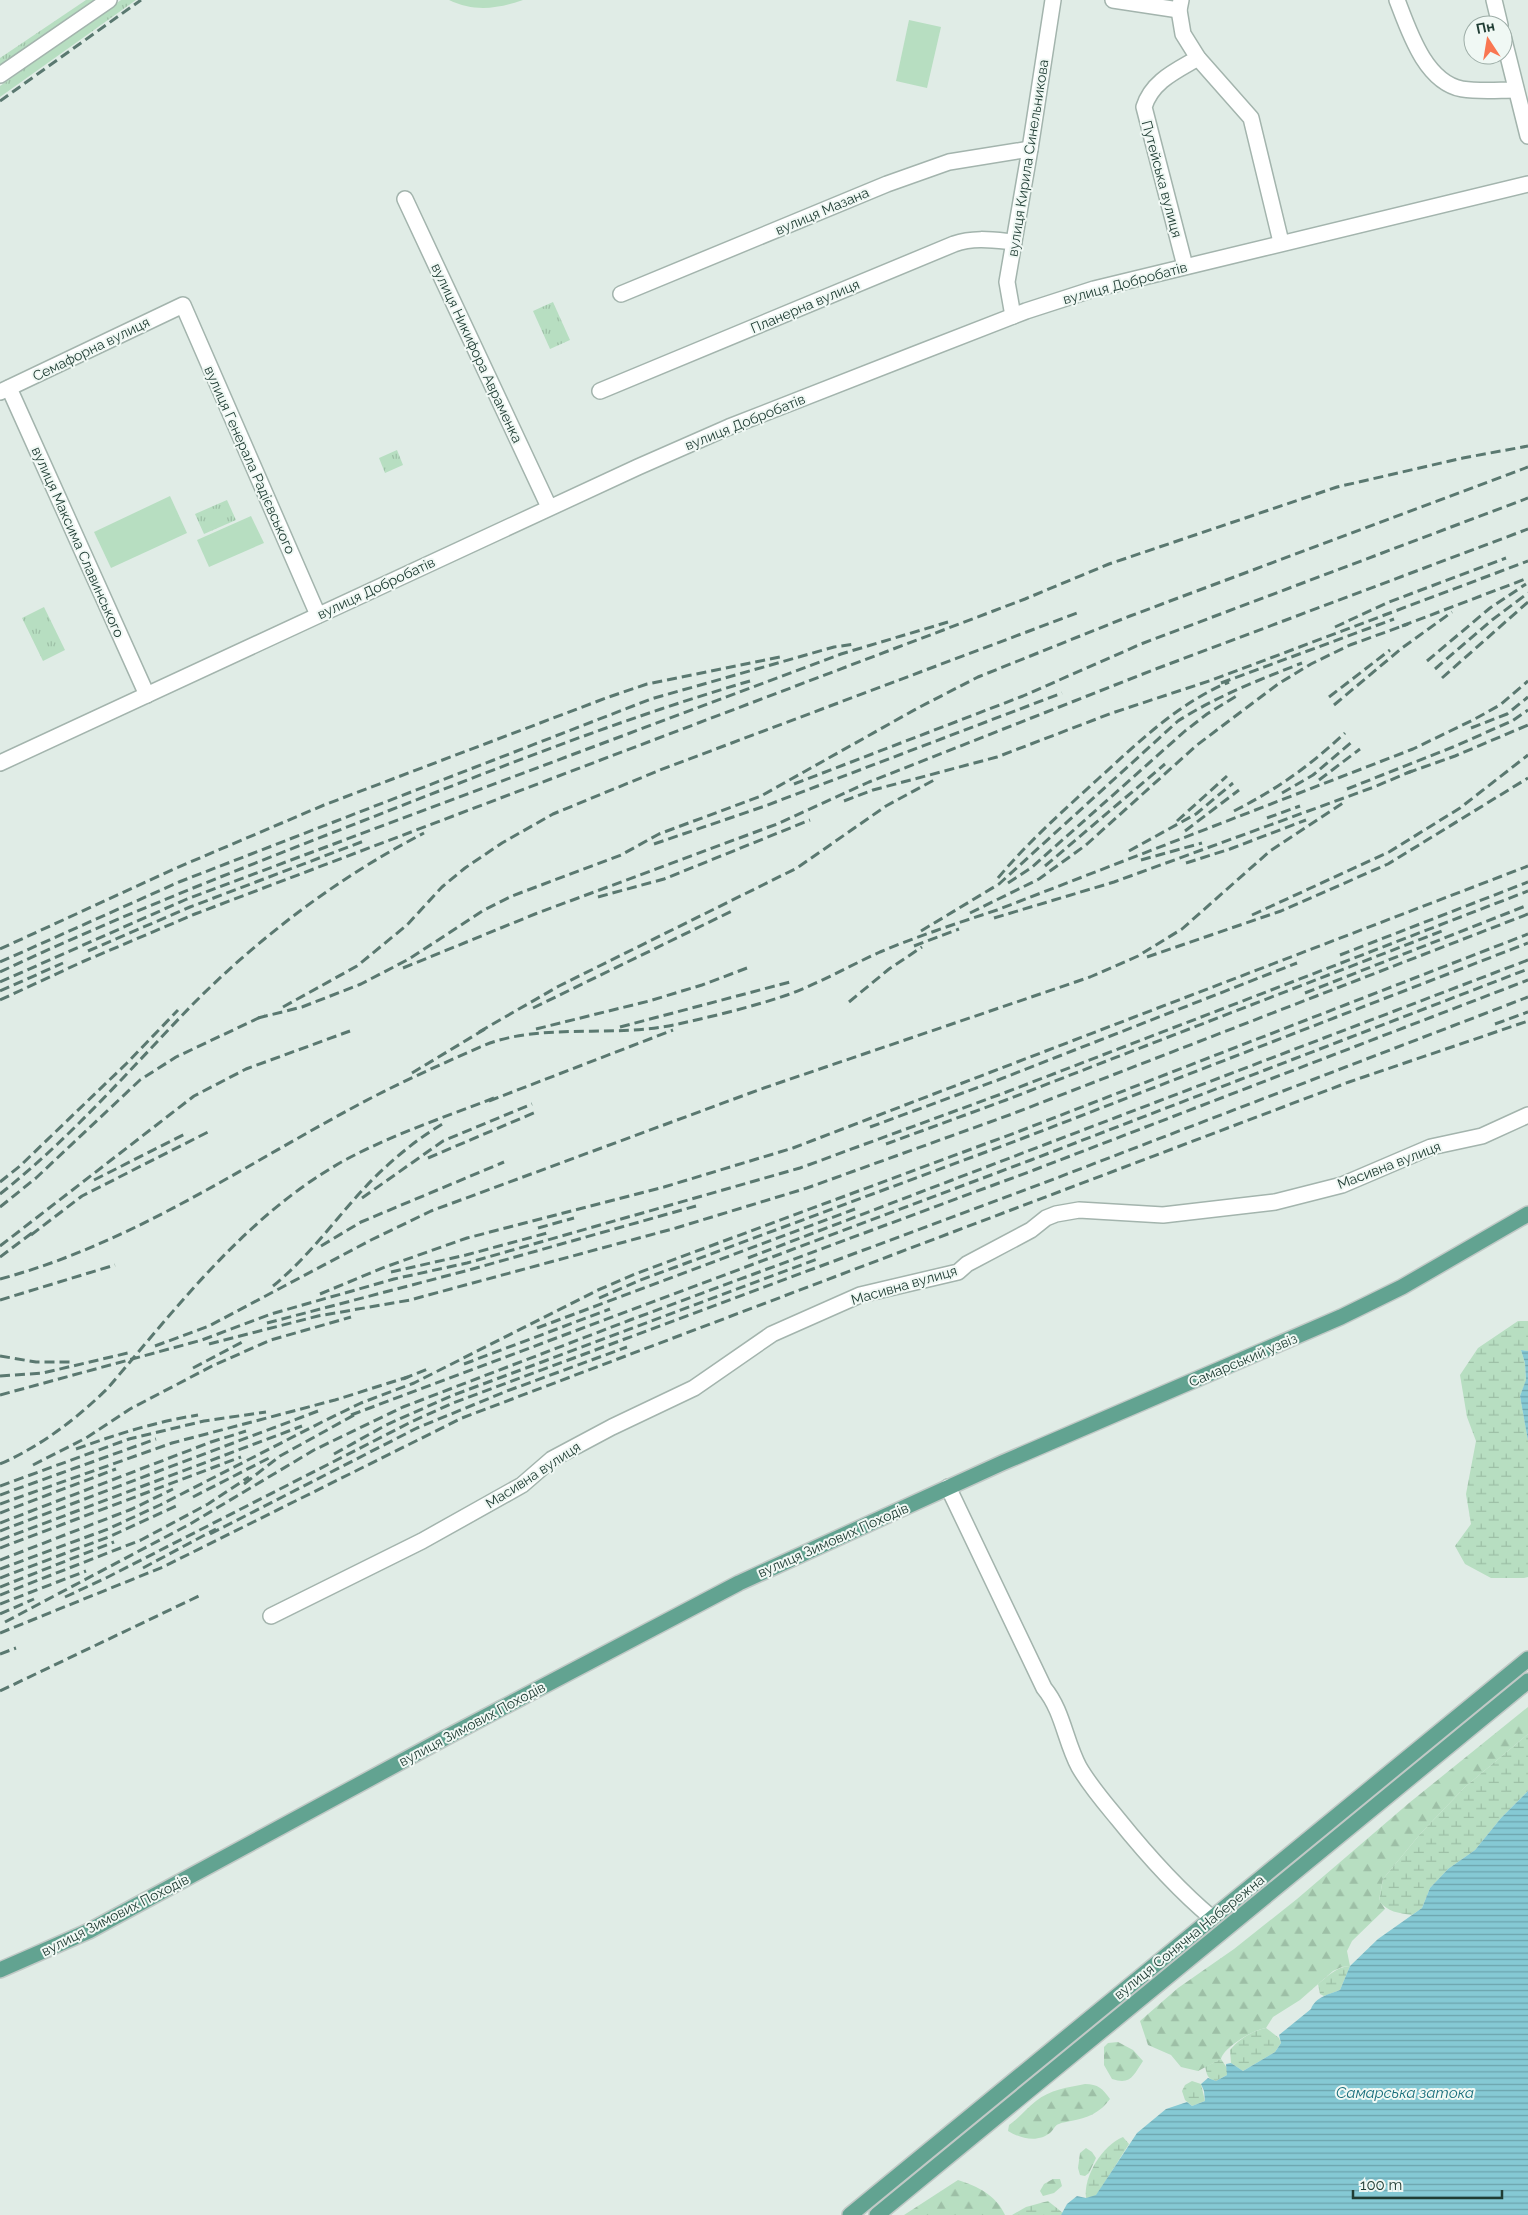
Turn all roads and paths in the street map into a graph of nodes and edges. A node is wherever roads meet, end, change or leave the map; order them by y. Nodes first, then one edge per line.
1 (109, 0) edge
2 (1053, 0) edge
3 (1113, 0) edge
4 (1396, 0) edge
5 (1494, 0) edge
6 (1180, 5) edge
7 (1498, 15) edge
8 (1198, 58) junction
9 (1510, 65) edge
10 (0, 75) edge
11 (1516, 90) junction
12 (1528, 136) edge
13 (1030, 149) junction
14 (1528, 184) edge
15 (405, 199) dead end
16 (1014, 242) junction
17 (1281, 242) junction
18 (1185, 266) junction
19 (621, 294) dead end
20 (183, 305) joint
21 (1013, 316) junction
22 (4, 390) edge
23 (600, 391) dead end
24 (549, 507) junction
25 (318, 614) junction
26 (147, 695) junction
27 (0, 763) edge
28 (1528, 1115) edge
29 (1528, 1214) edge
30 (948, 1488) junction
31 (271, 1616) dead end
32 (1528, 1659) edge
33 (1528, 1681) edge
34 (1212, 1918) junction
35 (0, 1970) edge
36 (850, 2215) edge
37 (877, 2215) edge

1 - 10 street
2 - 13 street, вулиця Кирила Синельникова
3 - 6 street
4 - 11 street
5 - 7 street
6 - 8 street
8 - 17 street
8 - 18 street, Путейська вулиця
9 - 11 street
11 - 12 street
13 - 16 street, вулиця Кирила Синельникова
13 - 19 street, вулиця Мазана
14 - 17 street, вулиця Добробатів
15 - 24 street, вулиця Никифора Авраменка
16 - 21 street, вулиця Кирила Синельникова
16 - 23 street, Планерна вулиця
17 - 18 street, вулиця Добробатів
18 - 21 street, вулиця Добробатів
20 - 22 street, Семафорна вулиця
20 - 25 street, вулиця Генерала Радієвського
21 - 24 street, вулиця Добробатів
22 - 26 street, вулиця Максима Славинського
24 - 25 street, вулиця Добробатів
25 - 26 street, вулиця Добробатів
26 - 27 street, вулиця Добробатів
28 - 31 street, Масивна вулиця
29 - 30 main road, Самарський узвіз
30 - 34 street
30 - 35 main road, вулиця Зимових Походів
32 - 34 main road, вулиця Сонячна Набережна
33 - 37 main road, вулиця Сонячна Набережна
34 - 36 main road, вулиця Сонячна Набережна

